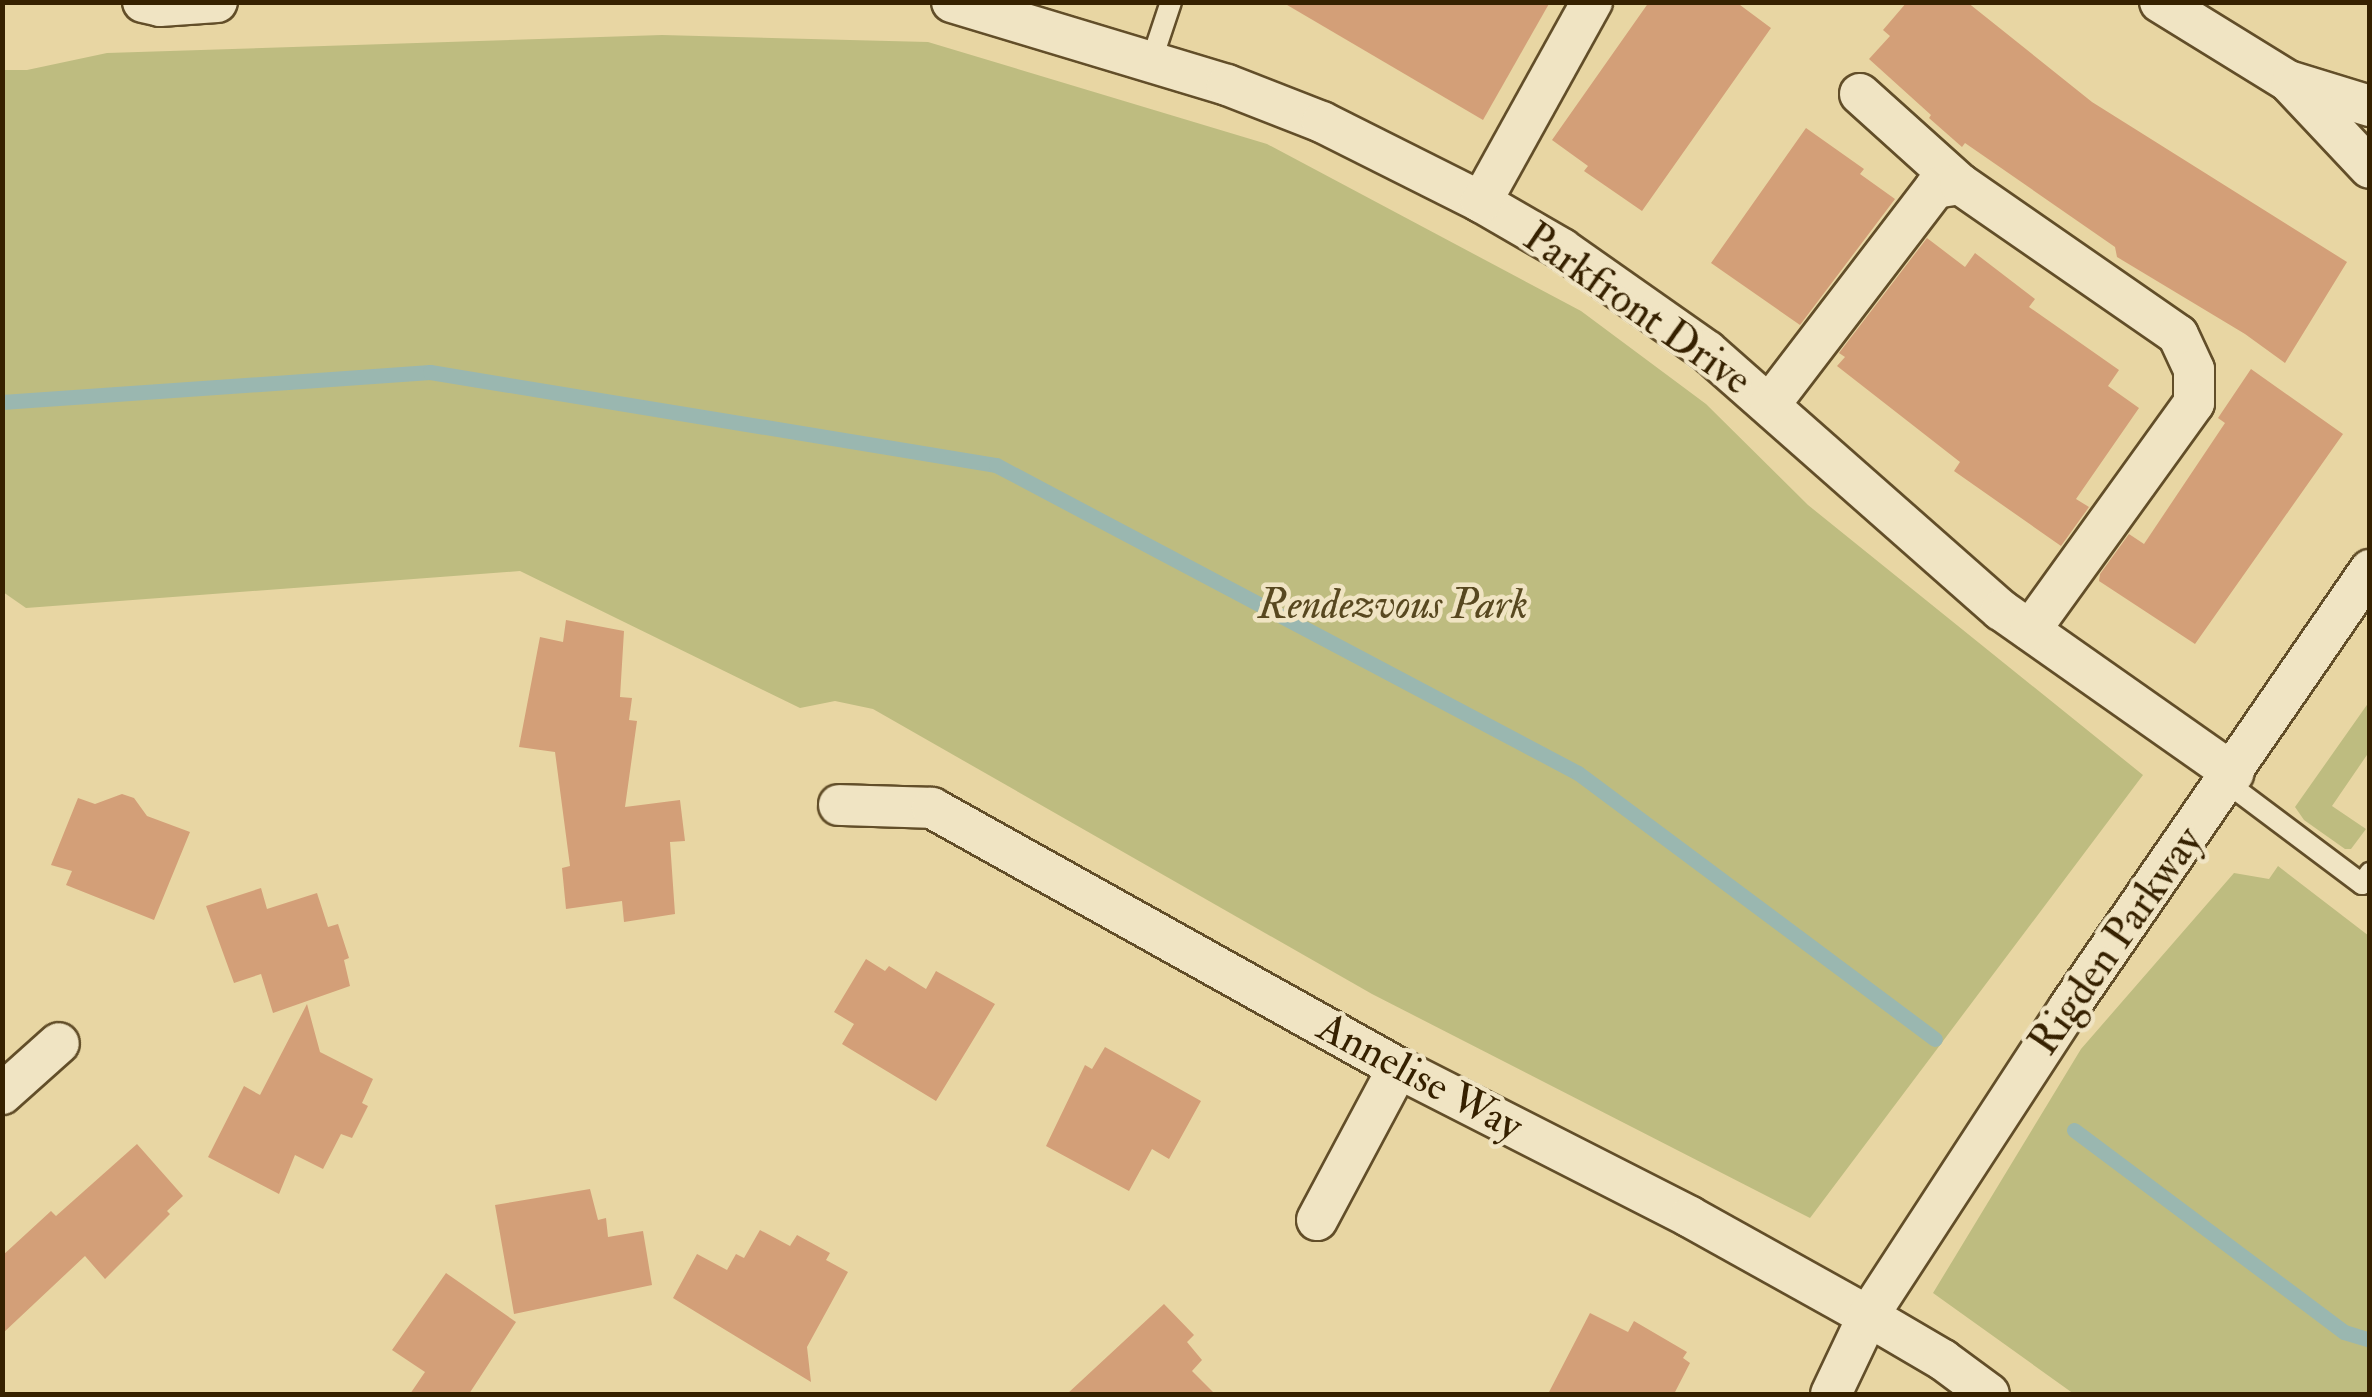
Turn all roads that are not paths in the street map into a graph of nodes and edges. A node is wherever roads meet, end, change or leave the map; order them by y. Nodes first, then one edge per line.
1 (142, 2) edge
2 (217, 2) edge
3 (952, 2) edge
4 (1170, 2) edge
5 (1592, 2) edge
6 (2160, 2) edge
7 (1151, 62) junction
8 (2288, 81) junction
9 (1860, 94) dead end
10 (2370, 106) edge
11 (2370, 168) edge
12 (1960, 184) junction
13 (1481, 202) junction
14 (1770, 404) junction
15 (2370, 570) edge
16 (2030, 630) junction
17 (2229, 778) junction
18 (839, 805) dead end
19 (2370, 874) edge
20 (59, 1043) dead end
21 (1398, 1068) junction
22 (2, 1094) edge
23 (1316, 1220) dead end
24 (1868, 1316) junction
25 (1831, 1394) edge
26 (1988, 1394) edge

1 - 2 street
3 - 7 street, Parkfront Drive
4 - 7 lane
5 - 13 street
6 - 8 street
7 - 13 street, Parkfront Drive
8 - 10 street
8 - 11 street
9 - 12 street
12 - 14 street
12 - 16 street
13 - 14 street, Parkfront Drive
14 - 16 street, Parkfront Drive
15 - 17 street, Rigden Parkway
16 - 17 street, Parkfront Drive
17 - 19 lane
17 - 24 street, Rigden Parkway
18 - 21 street, Annelise Way
20 - 22 street
21 - 23 street
21 - 24 street, Annelise Way
24 - 25 street, Rigden Parkway
24 - 26 street, Annelise Way

